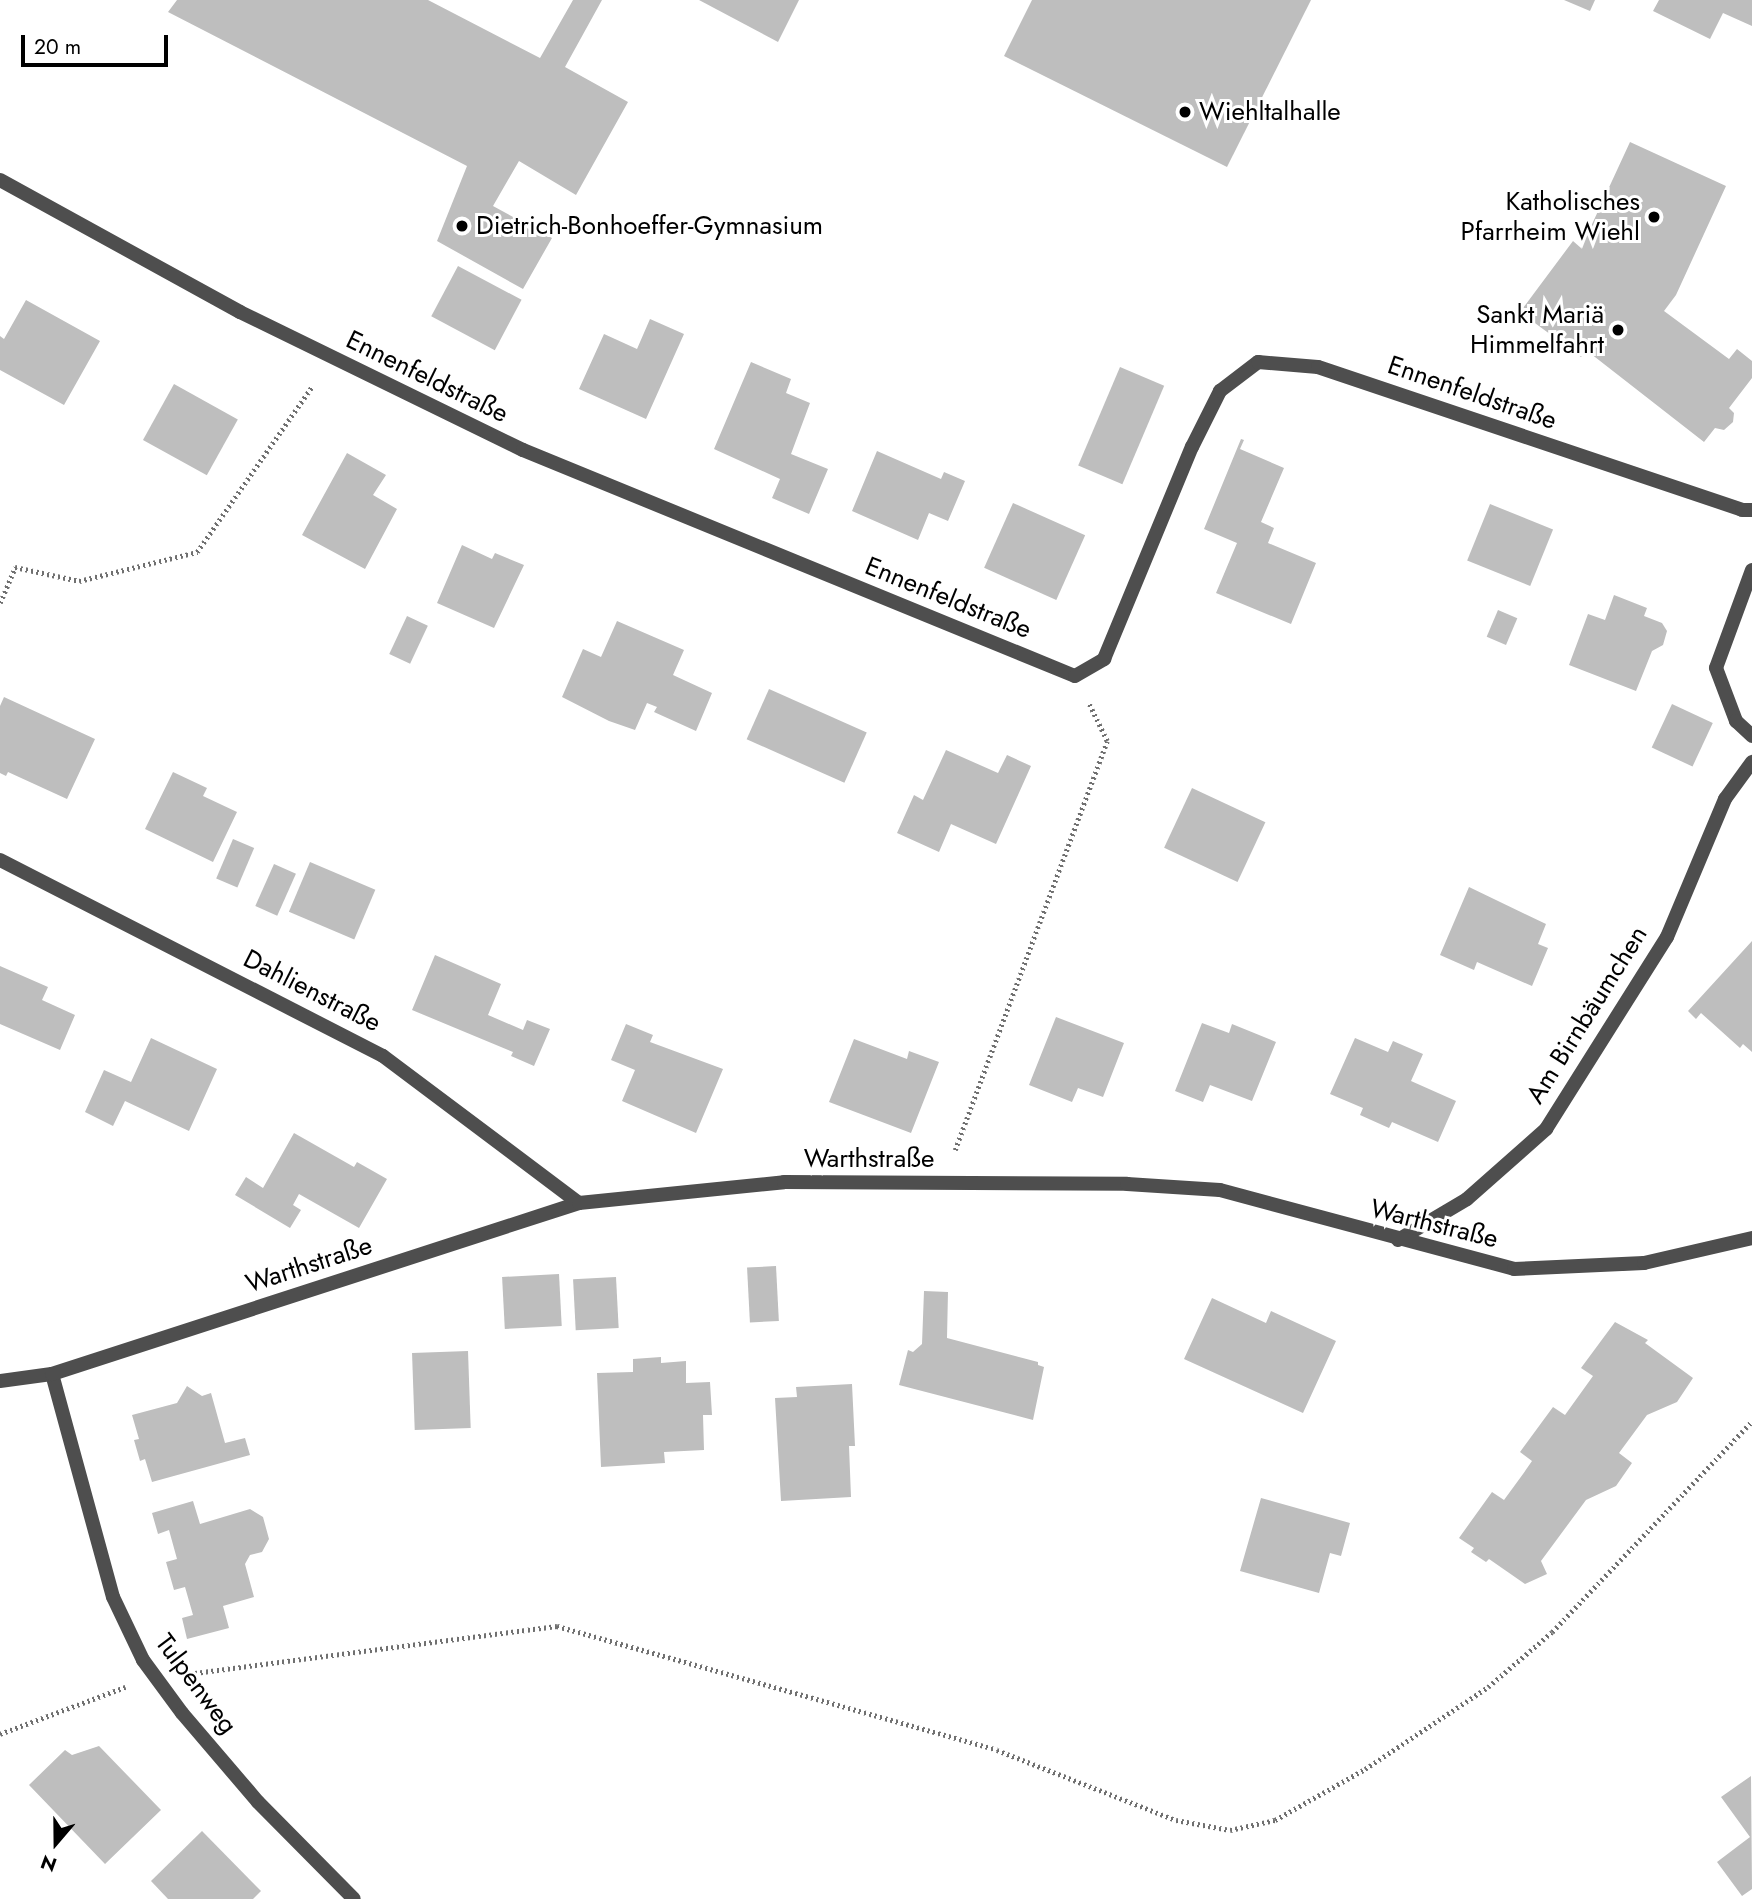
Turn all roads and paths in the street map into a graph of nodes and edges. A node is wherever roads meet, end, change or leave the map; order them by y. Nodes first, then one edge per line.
1 (0, 180) edge
2 (331, 358) junction
3 (1752, 510) edge
4 (1752, 570) edge
5 (0, 603) edge
6 (1075, 676) junction
7 (1752, 736) edge
8 (1752, 762) edge
9 (0, 860) edge
10 (942, 1184) junction
11 (579, 1203) junction
12 (1752, 1238) edge
13 (1398, 1240) junction
14 (52, 1374) junction
15 (0, 1381) edge
16 (1752, 1421) edge
17 (155, 1676) junction
18 (0, 1734) edge
19 (354, 1899) edge

1 - 2 street, Ennenfeldstraße
2 - 5 path
2 - 6 street, Ennenfeldstraße
3 - 6 street, Ennenfeldstraße
4 - 7 street
6 - 10 path
8 - 13 street, Am Birnbäumchen
9 - 11 street, Dahlienstraße
10 - 11 street, Warthstraße
10 - 13 street, Warthstraße
11 - 14 street, Warthstraße
12 - 13 street, Warthstraße
14 - 15 street, Warthstraße
14 - 17 street, Tulpenweg
16 - 17 path
17 - 18 path
17 - 19 street, Tulpenweg

